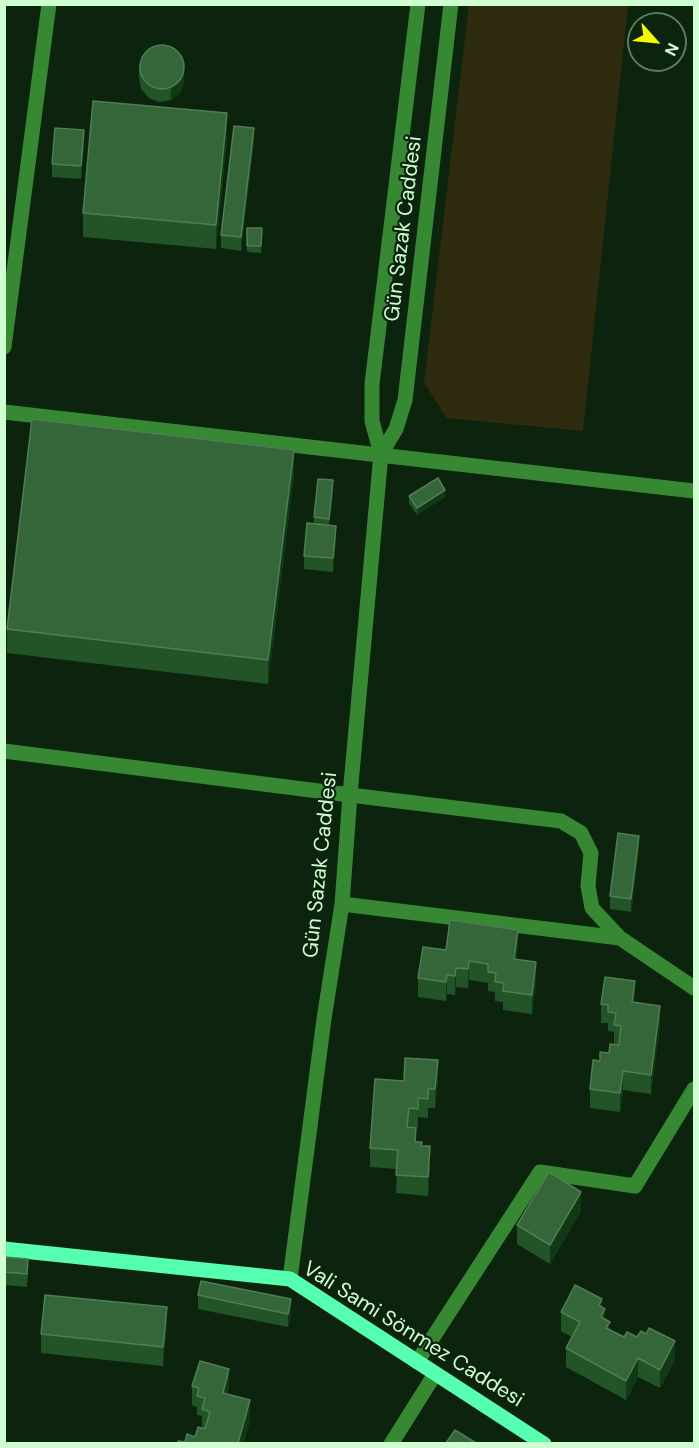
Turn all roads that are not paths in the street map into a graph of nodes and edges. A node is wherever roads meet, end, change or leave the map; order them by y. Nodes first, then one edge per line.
1 (49, 4) edge
2 (418, 4) edge
3 (452, 4) edge
4 (4, 347) edge
5 (4, 412) edge
6 (381, 454) junction
7 (694, 491) edge
8 (4, 751) edge
9 (350, 795) junction
10 (342, 904) junction
11 (620, 938) junction
12 (694, 988) edge
13 (694, 1089) edge
14 (4, 1249) edge
15 (290, 1279) junction
16 (417, 1362) junction
17 (435, 1374) junction
18 (391, 1443) edge
19 (544, 1443) edge

1 - 4 street
2 - 6 street, Gün Sazak Caddesi
3 - 6 street, Gün Sazak Caddesi
5 - 6 street
6 - 7 street
6 - 9 street, Gün Sazak Caddesi
8 - 9 street
9 - 10 street, Gün Sazak Caddesi
9 - 11 street
10 - 11 street
10 - 15 street, Gün Sazak Caddesi
11 - 12 street
13 - 16 street
14 - 15 main road, Vali Sami Sönmez Caddesi
15 - 16 main road, Vali Sami Sönmez Caddesi
16 - 17 main road, Vali Sami Sönmez Caddesi
17 - 18 street
17 - 19 main road, Vali Sami Sönmez Caddesi

